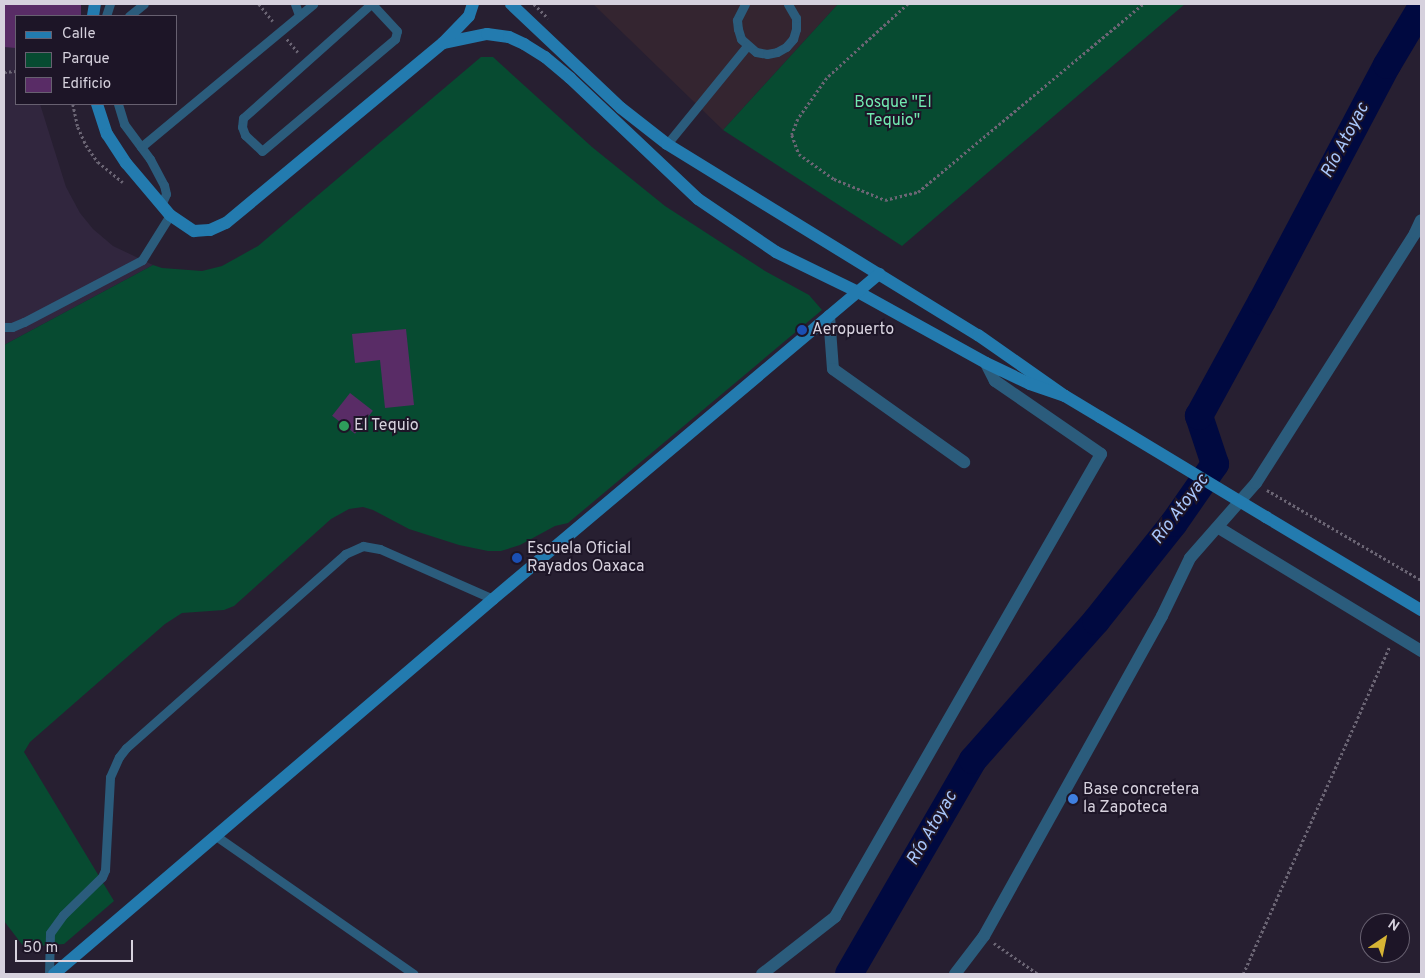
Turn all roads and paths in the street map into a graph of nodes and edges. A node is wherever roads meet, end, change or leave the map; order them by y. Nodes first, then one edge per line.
1 (144, 4) edge
2 (295, 4) edge
3 (313, 4) edge
4 (371, 4) edge
5 (473, 4) edge
6 (511, 4) edge
7 (745, 4) edge
8 (788, 4) edge
9 (908, 4) edge
10 (1143, 4) edge
11 (131, 15) edge
12 (299, 15) junction
13 (443, 43) junction
14 (747, 46) junction
15 (73, 105) edge
16 (97, 105) edge
17 (118, 105) edge
18 (666, 144) junction
19 (141, 147) junction
20 (126, 185) dead end
21 (161, 205) junction
22 (170, 216) junction
23 (1421, 220) edge
24 (879, 274) junction
25 (858, 292) junction
26 (829, 316) junction
27 (4, 327) edge
28 (986, 363) junction
29 (1065, 396) junction
30 (964, 462) dead end
31 (1256, 483) junction
32 (1219, 528) junction
33 (1421, 580) edge
34 (493, 599) junction
35 (1421, 610) edge
36 (1394, 635) junction
37 (1421, 652) edge
38 (216, 836) junction
39 (984, 936) junction
40 (49, 974) edge
41 (54, 974) edge
42 (414, 974) edge
43 (762, 974) edge
44 (955, 974) edge
45 (1038, 974) edge
46 (1243, 974) edge

1 - 11 lane
2 - 12 lane
3 - 12 lane
4 - 4 lane
5 - 13 street
6 - 18 street
7 - 14 lane
8 - 14 lane
9 - 10 path
12 - 19 lane
13 - 22 street
13 - 25 street
14 - 18 lane
15 - 20 path
16 - 21 street
17 - 19 lane
18 - 24 street
19 - 21 lane
21 - 22 street
22 - 27 lane
23 - 31 street
24 - 25 street
24 - 29 street
25 - 26 street
25 - 28 street
26 - 30 street
26 - 34 street
28 - 29 street
28 - 43 street
29 - 35 street, bridge
31 - 32 street
31 - 33 path
32 - 36 street
32 - 39 street
34 - 38 street
34 - 40 lane
36 - 37 street
36 - 46 path
38 - 41 street
38 - 42 lane
39 - 44 street
39 - 45 path

